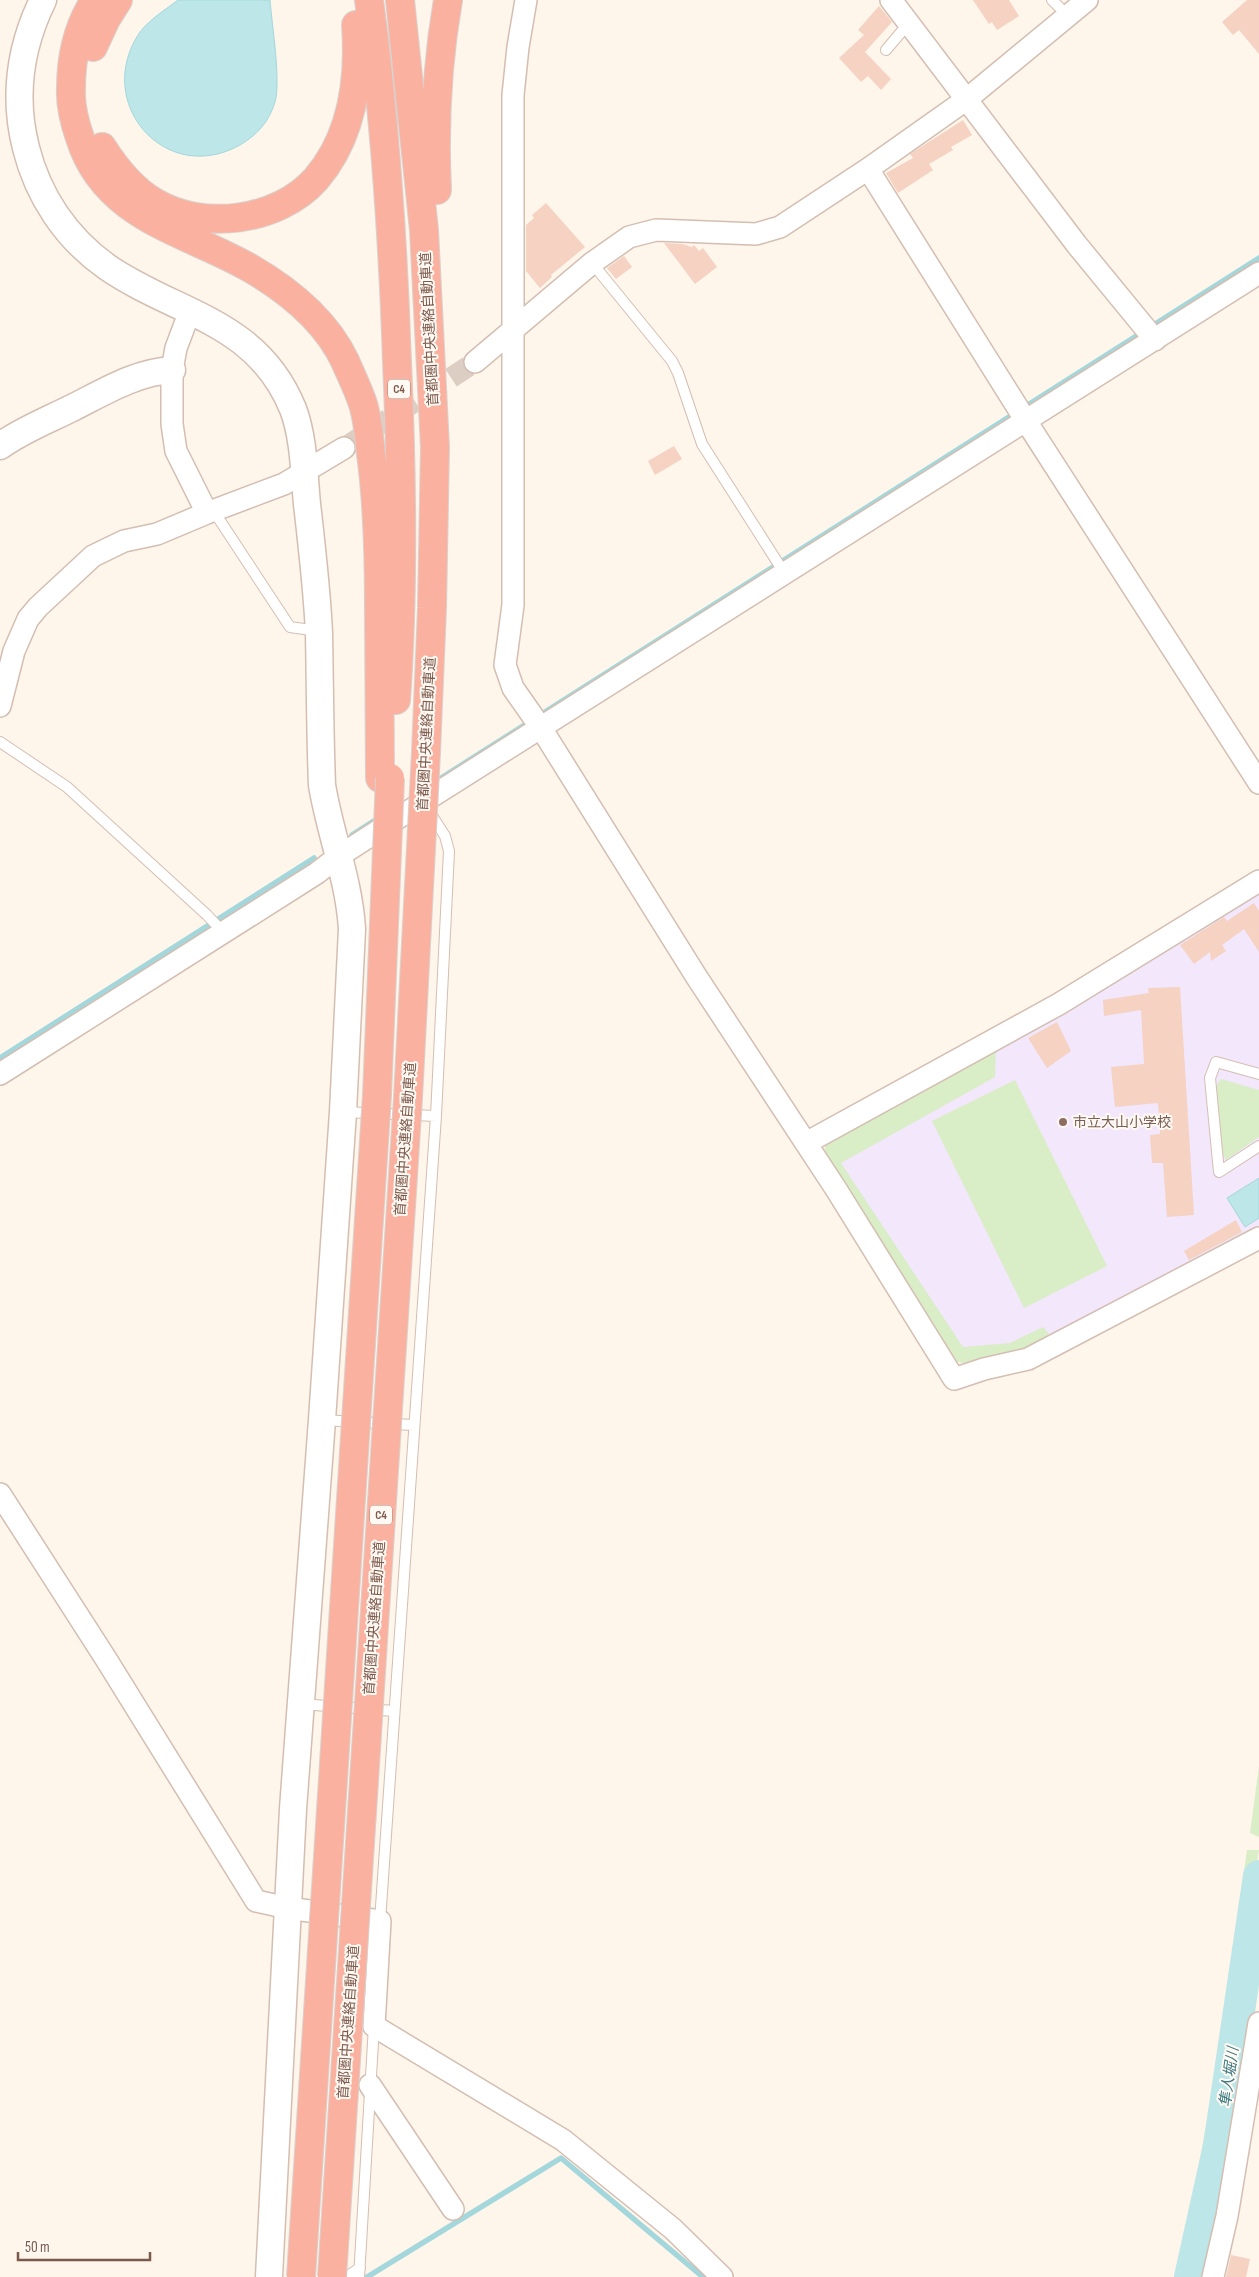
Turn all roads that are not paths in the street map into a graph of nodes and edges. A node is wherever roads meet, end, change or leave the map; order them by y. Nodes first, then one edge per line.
1 (43, 0) edge
2 (95, 0) edge
3 (118, 0) edge
4 (353, 0) edge
5 (369, 0) edge
6 (400, 0) edge
7 (448, 0) edge
8 (526, 0) edge
9 (891, 0) edge
10 (1052, 0) edge
11 (1087, 0) edge
12 (1068, 16) junction
13 (908, 24) junction
14 (886, 50) dead end
15 (967, 99) junction
16 (868, 169) junction
17 (592, 264) junction
18 (1259, 273) edge
19 (427, 294) junction
20 (190, 311) junction
21 (512, 331) junction
22 (1155, 340) junction
23 (475, 362) tunnel mouth
24 (172, 370) junction
25 (1026, 420) junction
26 (0, 446) edge
27 (344, 448) tunnel mouth
28 (304, 472) junction
29 (210, 512) junction
30 (785, 574) junction
31 (318, 631) junction
32 (0, 706) edge
33 (541, 728) junction
34 (0, 742) edge
35 (385, 778) junction
36 (1259, 783) edge
37 (423, 802) junction
38 (339, 856) junction
39 (1259, 881) edge
40 (223, 932) junction
41 (0, 1074) edge
42 (1259, 1074) edge
43 (343, 1112) junction
44 (436, 1116) junction
45 (806, 1143) junction
46 (1259, 1146) edge
47 (1259, 1238) edge
48 (322, 1420) junction
49 (413, 1425) junction
50 (0, 1494) edge
51 (301, 1704) junction
52 (394, 1711) junction
53 (288, 1908) junction
54 (380, 1921) junction
55 (1259, 2023) edge
56 (374, 2026) junction
57 (370, 2085) junction
58 (453, 2209) dead end
59 (360, 2273) edge
60 (269, 2277) edge
61 (301, 2277) edge
62 (332, 2277) edge
63 (346, 2277) edge
64 (722, 2277) edge
65 (1213, 2277) edge

1 - 20 street
2 - 35 highway
3 - 4 highway
5 - 35 highway, C4
6 - 19 highway, 首都圏中央連絡自動車道 / C4
7 - 19 highway
8 - 21 street
9 - 13 street
10 - 12 lane
11 - 12 street
12 - 15 street
13 - 14 lane
13 - 15 street
15 - 16 street
15 - 22 street
16 - 17 street
16 - 25 street
17 - 21 street
17 - 30 lane
18 - 22 street
19 - 62 highway, 首都圏中央連絡自動車道 / C4, bridge
20 - 24 street
20 - 28 street
21 - 23 street
21 - 33 street
22 - 25 street
24 - 26 street
24 - 29 street
25 - 30 street
25 - 36 street
27 - 28 street
28 - 29 street
28 - 31 street
29 - 31 lane
29 - 32 street
30 - 33 street
31 - 38 street
33 - 37 street
33 - 45 street
34 - 40 lane
35 - 61 highway, C4, bridge
37 - 38 street
37 - 44 lane
38 - 40 street
38 - 43 street
39 - 45 street
40 - 41 street
42 - 46 lane
43 - 44 lane
43 - 48 street
44 - 49 lane
45 - 47 street
48 - 49 lane
48 - 51 street
49 - 52 lane
50 - 53 street
51 - 52 lane
51 - 53 street
52 - 54 lane
53 - 54 street
53 - 60 street
54 - 56 street
55 - 65 street
56 - 57 lane
56 - 64 street
57 - 58 street
57 - 59 lane
59 - 63 lane

